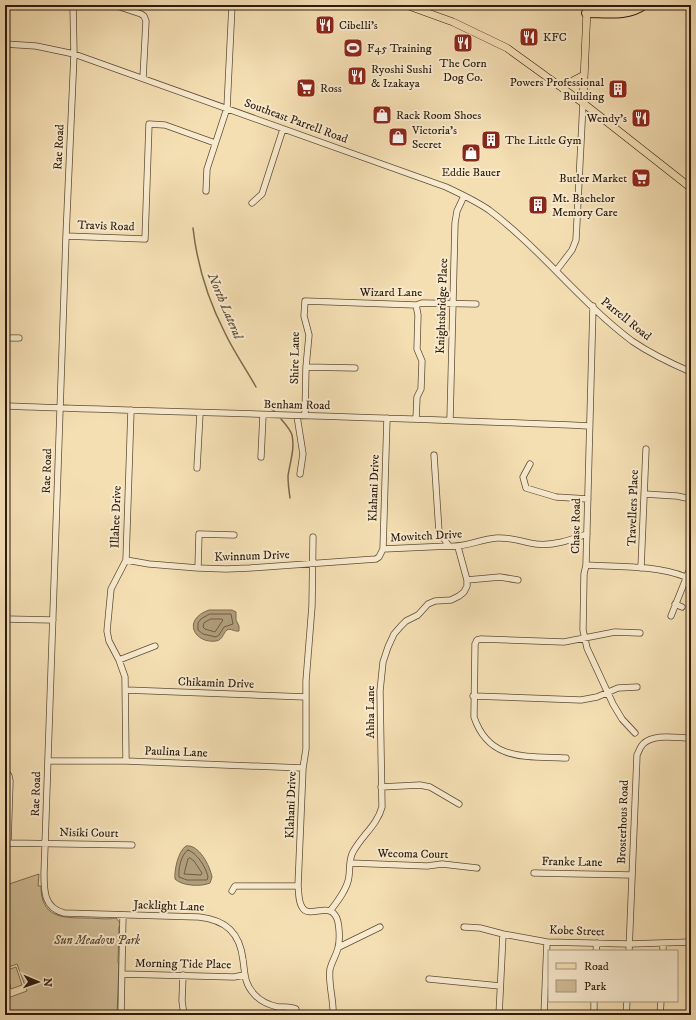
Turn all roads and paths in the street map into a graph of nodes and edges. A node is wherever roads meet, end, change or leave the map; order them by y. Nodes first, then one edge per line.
1 (74, 5) edge
2 (114, 5) edge
3 (232, 5) edge
4 (406, 5) edge
5 (633, 5) edge
6 (644, 5) edge
7 (587, 8) edge
8 (5, 44) edge
9 (74, 54) junction
10 (584, 75) junction
11 (143, 78) junction
12 (560, 87) junction
13 (583, 103) junction
14 (227, 108) junction
15 (283, 129) junction
16 (215, 143) junction
17 (691, 188) edge
18 (206, 191) dead end
19 (464, 196) junction
20 (252, 203) dead end
21 (66, 236) junction
22 (556, 270) junction
23 (305, 301) joint
24 (453, 304) junction
25 (476, 304) dead end
26 (416, 305) junction
27 (593, 306) junction
28 (5, 338) edge
29 (19, 338) dead end
30 (306, 367) junction
31 (355, 368) dead end
32 (691, 372) edge
33 (5, 406) edge
34 (60, 408) junction
35 (131, 410) junction
36 (200, 413) junction
37 (263, 415) junction
38 (305, 415) junction
39 (297, 416) junction
40 (387, 418) junction
41 (416, 419) junction
42 (450, 420) junction
43 (590, 426) junction
44 (646, 449) dead end
45 (434, 455) dead end
46 (261, 457) dead end
47 (530, 464) dead end
48 (197, 468) dead end
49 (300, 474) dead end
50 (644, 494) junction
51 (588, 499) junction
52 (691, 499) edge
53 (587, 534) junction
54 (234, 535) dead end
55 (313, 537) dead end
56 (449, 546) junction
57 (458, 547) junction
58 (383, 549) junction
59 (379, 557) joint
60 (126, 560) junction
61 (312, 564) junction
62 (586, 565) junction
63 (691, 566) edge
64 (198, 568) junction
65 (641, 568) junction
66 (686, 577) junction
67 (467, 580) junction
68 (518, 580) dead end
69 (675, 604) junction
70 (682, 607) dead end
71 (671, 616) dead end
72 (5, 619) edge
73 (53, 620) junction
74 (640, 633) dead end
75 (584, 637) junction
76 (155, 646) dead end
77 (119, 660) junction
78 (637, 687) dead end
79 (126, 690) junction
80 (607, 693) junction
81 (473, 696) junction
82 (306, 697) junction
83 (635, 733) dead end
84 (691, 738) edge
85 (566, 758) dead end
86 (48, 761) junction
87 (126, 761) junction
88 (303, 768) junction
89 (5, 770) edge
90 (381, 787) junction
91 (459, 804) dead end
92 (7, 843) edge
93 (45, 843) junction
94 (132, 845) dead end
95 (350, 863) junction
96 (477, 868) dead end
97 (534, 873) dead end
98 (632, 874) junction
99 (298, 886) junction
100 (44, 887) joint
101 (232, 891) dead end
102 (330, 911) junction
103 (124, 915) junction
104 (380, 927) dead end
105 (464, 927) dead end
106 (502, 934) junction
107 (547, 942) junction
108 (691, 942) edge
109 (597, 943) junction
110 (663, 943) junction
111 (629, 944) junction
112 (339, 947) junction
113 (596, 950) edge
114 (629, 950) edge
115 (663, 950) edge
116 (122, 974) junction
117 (183, 975) junction
118 (244, 975) junction
119 (429, 979) dead end
120 (500, 986) junction
121 (594, 1002) edge
122 (627, 1002) edge
123 (661, 1002) edge
124 (121, 1015) edge
125 (184, 1015) edge
126 (296, 1015) edge
127 (333, 1015) edge
128 (499, 1015) edge
129 (544, 1015) edge
130 (594, 1015) edge
131 (626, 1015) edge
132 (660, 1015) edge

1 - 9 street, Rae Road
2 - 11 street
3 - 14 street
4 - 12 main road
5 - 7 highway
6 - 7 highway
7 - 10 main road
8 - 9 street, Southeast Parrell Road
9 - 11 street, Southeast Parrell Road
9 - 21 street, Rae Road
10 - 12 main road
10 - 13 main road
11 - 14 street, Southeast Parrell Road
12 - 13 main road
13 - 17 main road
13 - 22 street
14 - 15 street, Southeast Parrell Road
14 - 16 street
15 - 19 street, Southeast Parrell Road
15 - 20 street
16 - 18 street
16 - 21 street, Travis Road
19 - 22 street, Southeast Parrell Road
19 - 24 street, Knightsbridge Place
21 - 34 street, Rae Road
22 - 27 street, Parrell Road
23 - 26 street, Wizard Lane
23 - 30 street, Shire Lane
24 - 25 street, Wizard Lane
24 - 26 street, Wizard Lane
24 - 42 street, Knightsbridge Place
26 - 41 street
27 - 32 street, Parrell Road
27 - 43 street, Chase Road
28 - 29 street
30 - 31 street
30 - 38 street, Shire Lane
33 - 34 street, Benham Road
34 - 35 street, Benham Road
34 - 73 street, Rae Road
35 - 36 street, Benham Road
35 - 60 street, Illahee Drive
36 - 37 street, Benham Road
36 - 48 street
37 - 39 street, Benham Road
37 - 46 street
38 - 39 street, Benham Road
38 - 40 street, Benham Road
39 - 49 street
40 - 41 street, Benham Road
40 - 58 street, Klahani Drive
41 - 42 street, Benham Road
42 - 43 street, Benham Road
43 - 51 street, Chase Road
44 - 50 street, Travellers Place
45 - 56 street
47 - 51 street
50 - 52 street
50 - 65 street, Travellers Place
51 - 53 street, Chase Road
53 - 57 street, Mowitch Drive
53 - 62 street, Chase Road
54 - 64 street
55 - 61 street, Klahani Drive
56 - 57 street, Mowitch Drive
56 - 58 street, Mowitch Drive
57 - 67 street
58 - 59 street, Klahani Drive
59 - 61 street, Kwinnum Drive
60 - 64 street, Kwinnum Drive
60 - 77 street, Illahee Drive
61 - 64 street, Kwinnum Drive
61 - 82 street, Klahani Drive
62 - 65 street
62 - 75 street, Chase Road
63 - 66 street
65 - 66 street
66 - 69 street
67 - 68 street
67 - 90 street, Ahha Lane
69 - 70 street
69 - 71 street
72 - 73 street
73 - 86 street, Rae Road
74 - 75 street
75 - 80 street, Chase Road
75 - 81 street
76 - 77 street
77 - 79 street, Illahee Drive
78 - 80 street
79 - 82 street, Chikamin Drive
79 - 87 street, Illahee Drive
80 - 81 street
80 - 83 street, Chase Road
81 - 85 street
82 - 88 street, Klahani Drive
84 - 98 street, Brosterhous Road
86 - 87 street, Paulina Lane
86 - 93 street, Rae Road
87 - 88 street, Paulina Lane
88 - 99 street, Klahani Drive
89 - 92 street
90 - 91 street
90 - 95 street, Ahha Lane
92 - 93 street, Nisiki Court
93 - 94 street, Nisiki Court
93 - 100 street, Rae Road
95 - 96 street, Wecoma Court
95 - 102 street, Ahha Lane
97 - 98 street, Franke Lane
98 - 111 street, Brosterhous Road
99 - 101 street
99 - 102 street, Klahani Drive
100 - 103 street, Jacklight Lane
102 - 112 street
103 - 116 street
103 - 118 street, Jacklight Lane
104 - 112 street
105 - 106 street, Kobe Street
106 - 107 street, Kobe Street
106 - 120 street
107 - 109 street, Kobe Street
107 - 129 street
108 - 110 street, Kobe Street
109 - 111 street, Kobe Street
109 - 113 street
110 - 111 street, Kobe Street
110 - 115 street
111 - 114 street, Brosterhous Road
112 - 127 street
116 - 117 street, Morning Tide Place
116 - 124 street
117 - 118 street, Morning Tide Place
117 - 125 street
118 - 126 street, Jacklight Lane
119 - 120 street
120 - 128 street
121 - 130 street
122 - 131 street
123 - 132 street

